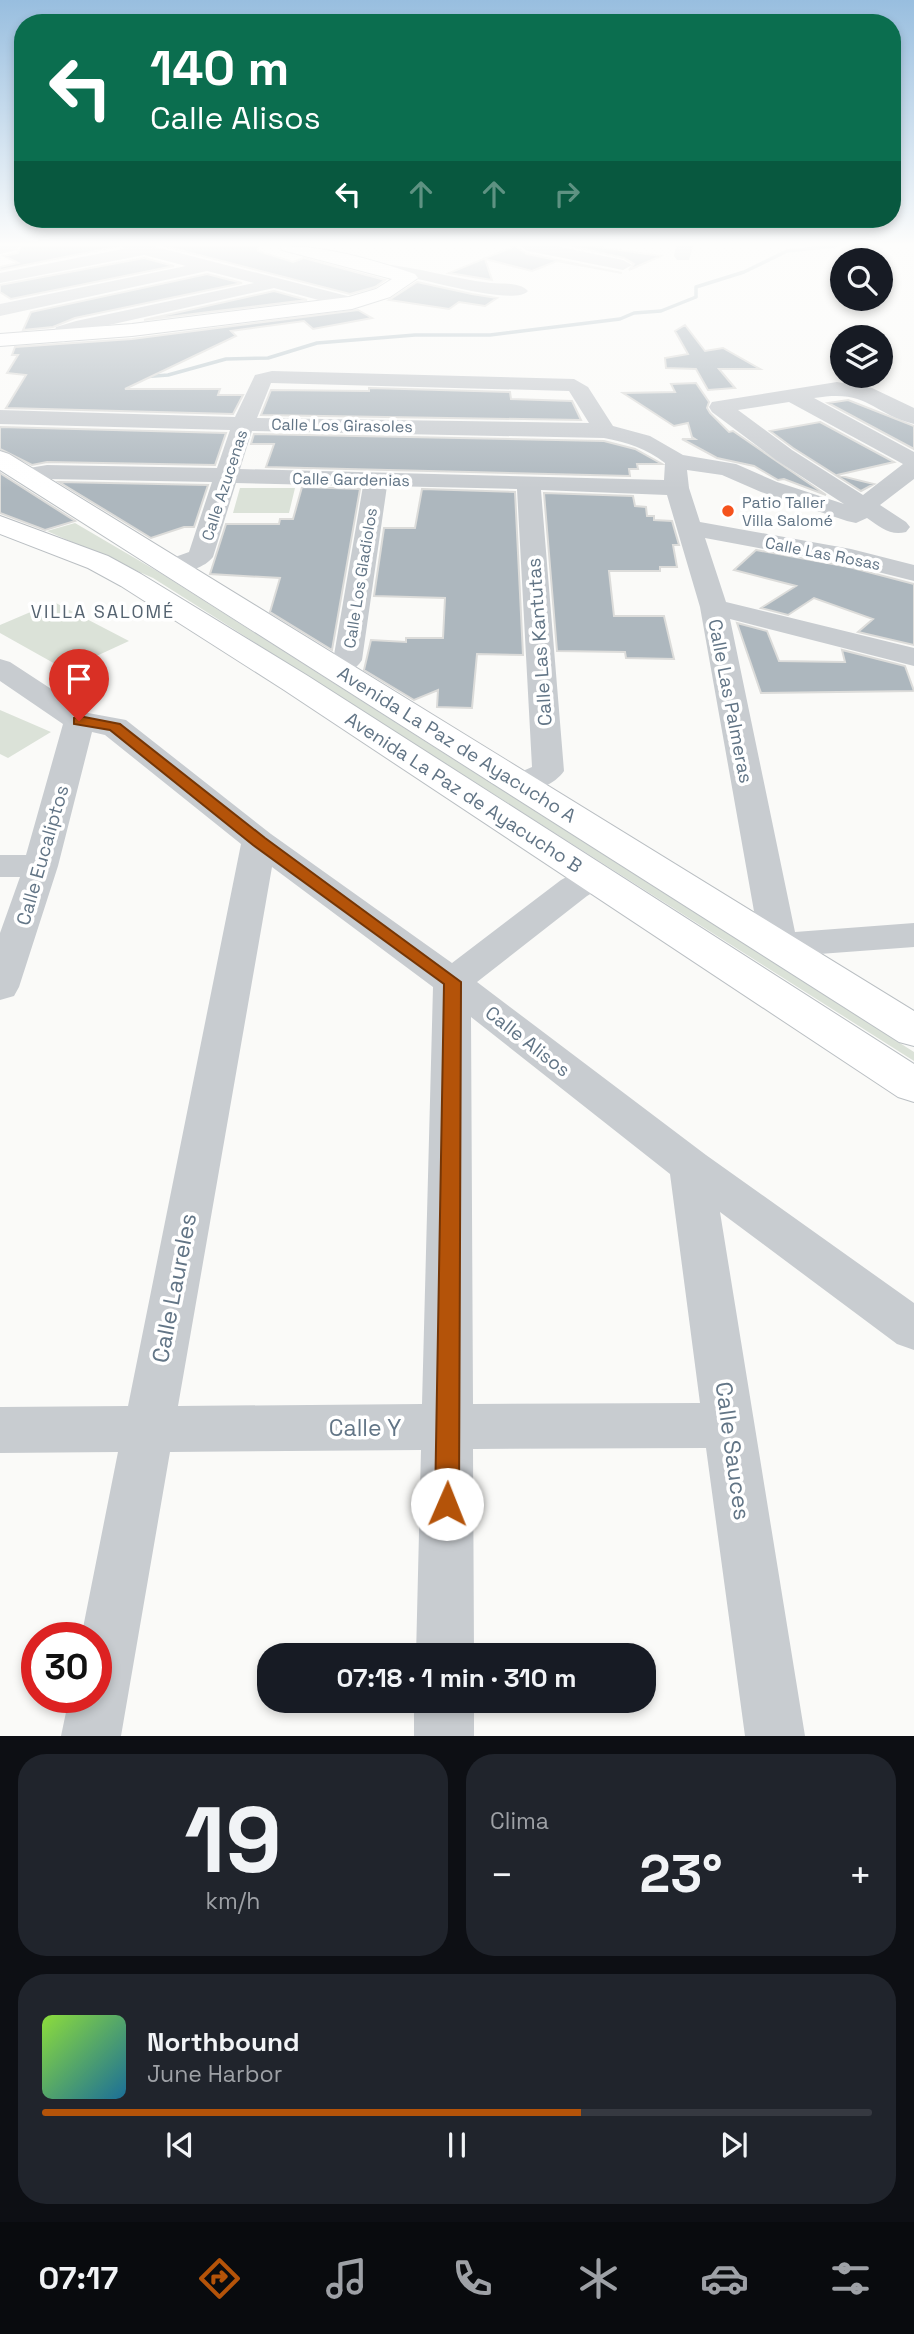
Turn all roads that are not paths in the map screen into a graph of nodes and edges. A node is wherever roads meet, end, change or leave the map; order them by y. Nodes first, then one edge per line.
1 (23, 327) edge
2 (76, 327) edge
3 (156, 327) edge
4 (63, 336) junction
5 (38, 337) junction
6 (0, 340) edge
7 (792, 395) junction
8 (0, 417) edge
9 (914, 417) edge
10 (243, 424) junction
11 (605, 431) junction
12 (0, 459) edge
13 (676, 461) junction
14 (914, 467) edge
15 (25, 475) junction
16 (227, 476) junction
17 (376, 479) junction
18 (528, 482) junction
19 (677, 488) junction
20 (872, 500) dead end
21 (0, 524) edge
22 (691, 528) junction
23 (905, 528) edge
24 (173, 567) junction
25 (914, 573) edge
26 (714, 607) junction
27 (914, 657) edge
28 (333, 667) junction
29 (0, 668) edge
30 (79, 721) junction
31 (521, 784) junction
32 (259, 841) junction
33 (0, 866) edge
34 (41, 866) junction
35 (595, 876) junction
36 (914, 934) edge
37 (779, 945) junction
38 (452, 982) junction
39 (0, 987) edge
40 (914, 1031) edge
41 (914, 1086) edge
42 (691, 1167) junction
43 (914, 1330) edge
44 (729, 1425) junction
45 (148, 1428) junction
46 (449, 1428) junction
47 (0, 1430) edge
48 (445, 1643) edge
49 (444, 1713) edge
50 (91, 1735) edge
51 (444, 1735) edge
52 (775, 1735) edge

1 - 5 street
2 - 4 street
3 - 4 main road
4 - 5 main road
5 - 6 main road
7 - 9 street
7 - 14 street
7 - 23 street
8 - 10 street, Calle Los Girasoles
10 - 11 street, Calle Los Girasoles
10 - 11 street, Calle Azucenas
10 - 16 street, Calle Azucenas
11 - 13 street, Calle Los Girasoles
12 - 15 main road, Avenida La Paz de Ayacucho A
13 - 19 street, Calle Las Palmeras
13 - 23 street
14 - 20 street
15 - 16 street, Calle Gardenias
15 - 24 main road, Avenida La Paz de Ayacucho A
16 - 17 street, Calle Gardenias
16 - 24 street, Calle Azucenas
17 - 18 street, Calle Gardenias
17 - 28 street, Calle Los Gladiolos
18 - 19 street, Calle Gardenias
18 - 31 street, Calle Las Kantutas
19 - 22 street, Calle Las Palmeras
21 - 35 main road, Avenida La Paz de Ayacucho B
22 - 25 street, Calle Las Rosas
22 - 26 street, Calle Las Palmeras
24 - 28 main road, Avenida La Paz de Ayacucho A
26 - 27 street
26 - 37 street, Calle Las Palmeras
28 - 31 main road, Avenida La Paz de Ayacucho A
29 - 30 street, Calle Alisos
30 - 32 street, Calle Alisos
30 - 34 street, Calle Eucaliptos
31 - 37 main road, Avenida La Paz de Ayacucho A
32 - 38 street, Calle Alisos
32 - 45 street, Calle Laureles
33 - 34 street
34 - 39 street, Calle Eucaliptos
35 - 38 street
35 - 41 main road, Avenida La Paz de Ayacucho B
36 - 37 street
37 - 40 main road, Avenida La Paz de Ayacucho A
38 - 42 street, Calle Alisos
38 - 46 street
42 - 43 street, Calle Alisos
42 - 44 street, Calle Sauces
44 - 46 street, Calle Y
44 - 52 street, Calle Sauces
45 - 46 street, Calle Y
45 - 47 street, Calle Y
45 - 50 street, Calle Laureles
46 - 48 street
49 - 51 street

